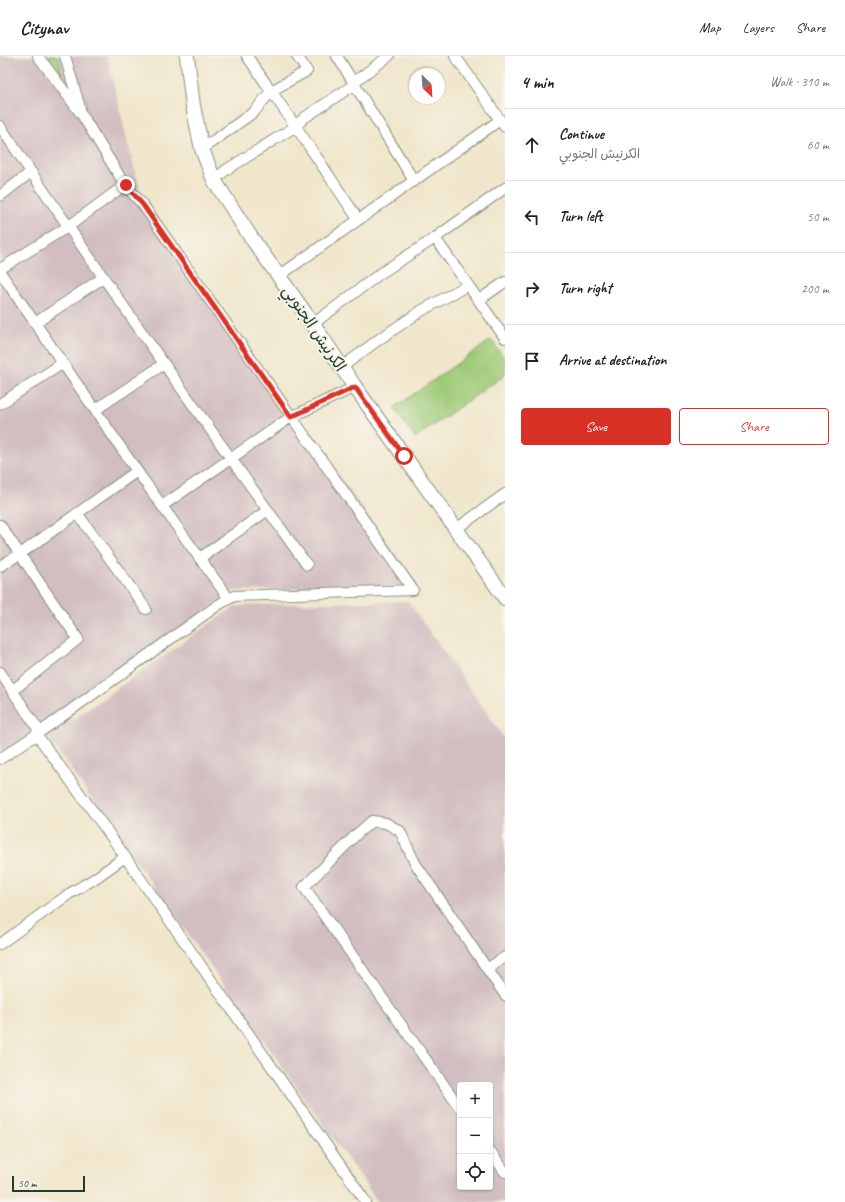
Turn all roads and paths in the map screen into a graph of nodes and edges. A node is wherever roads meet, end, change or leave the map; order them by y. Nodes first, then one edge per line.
1 (38, 56) edge
2 (65, 56) edge
3 (187, 56) edge
4 (247, 56) edge
5 (297, 56) edge
6 (337, 56) edge
7 (389, 56) edge
8 (455, 56) edge
9 (354, 83) junction
10 (271, 91) junction
11 (82, 115) junction
12 (502, 123) edge
13 (0, 126) edge
14 (296, 126) junction
15 (202, 149) junction
16 (31, 172) junction
17 (214, 180) junction
18 (414, 181) junction
19 (126, 185) junction
20 (505, 188) edge
21 (0, 196) edge
22 (358, 219) junction
23 (69, 226) junction
24 (435, 238) junction
25 (0, 269) edge
26 (0, 272) edge
27 (279, 276) junction
28 (104, 277) junction
29 (505, 282) edge
30 (468, 285) junction
31 (479, 300) junction
32 (35, 323) junction
33 (313, 324) junction
34 (505, 338) edge
35 (63, 363) junction
36 (164, 364) junction
37 (342, 367) junction
38 (355, 387) junction
39 (0, 404) edge
40 (95, 410) junction
41 (291, 417) junction
42 (230, 458) junction
43 (136, 471) junction
44 (505, 494) edge
45 (162, 506) junction
46 (268, 510) junction
47 (77, 512) junction
48 (0, 525) edge
49 (456, 529) junction
50 (20, 554) junction
51 (200, 558) junction
52 (0, 566) edge
53 (307, 566) dead end
54 (505, 598) edge
55 (229, 599) junction
56 (146, 609) dead end
57 (0, 672) edge
58 (12, 691) junction
59 (39, 734) junction
60 (0, 760) edge
61 (125, 857) junction
62 (0, 944) edge
63 (505, 957) edge
64 (487, 968) junction
65 (505, 995) edge
66 (457, 1104) edge
67 (492, 1154) edge
68 (505, 1172) edge
69 (366, 1202) edge

1 - 11 street
2 - 11 street
3 - 15 main road, الكرنيش الجنوبي
4 - 10 street
5 - 10 street
6 - 9 street
7 - 9 street
8 - 12 street
9 - 14 street
9 - 18 street
10 - 14 street
10 - 15 street
11 - 19 street
12 - 18 street
13 - 16 street
14 - 17 street
14 - 22 street
15 - 17 main road, الكرنيش الجنوبي
16 - 21 street
16 - 23 street
17 - 27 main road, الكرنيش الجنوبي
18 - 22 street
19 - 23 street
19 - 41 street
20 - 24 street
22 - 27 street
23 - 25 street
23 - 28 street
24 - 30 street
24 - 33 street
26 - 32 street
27 - 33 main road, الكرنيش الجنوبي
28 - 32 street
28 - 36 street
29 - 31 street
30 - 31 street
30 - 37 street
31 - 34 street
32 - 35 street
33 - 37 main road, الكرنيش الجنوبي
35 - 39 street
35 - 40 street
36 - 40 street
36 - 42 street
37 - 38 main road, الكرنيش الجنوبي
38 - 41 street
38 - 49 main road, الكرنيش الجنوبي
40 - 43 street
41 - 42 street
41 - 55 street
42 - 45 street
42 - 46 street
43 - 45 street
43 - 47 street
44 - 49 street
45 - 51 street
46 - 51 street
46 - 53 street
47 - 50 street
47 - 56 street
48 - 50 street
49 - 54 main road, الكرنيش الجنوبي
50 - 52 street
50 - 58 street
51 - 55 street
55 - 59 street
57 - 58 street
58 - 59 street
59 - 60 street
59 - 61 street
61 - 62 street
61 - 69 street
63 - 64 street
64 - 65 street
64 - 66 street
67 - 68 street

